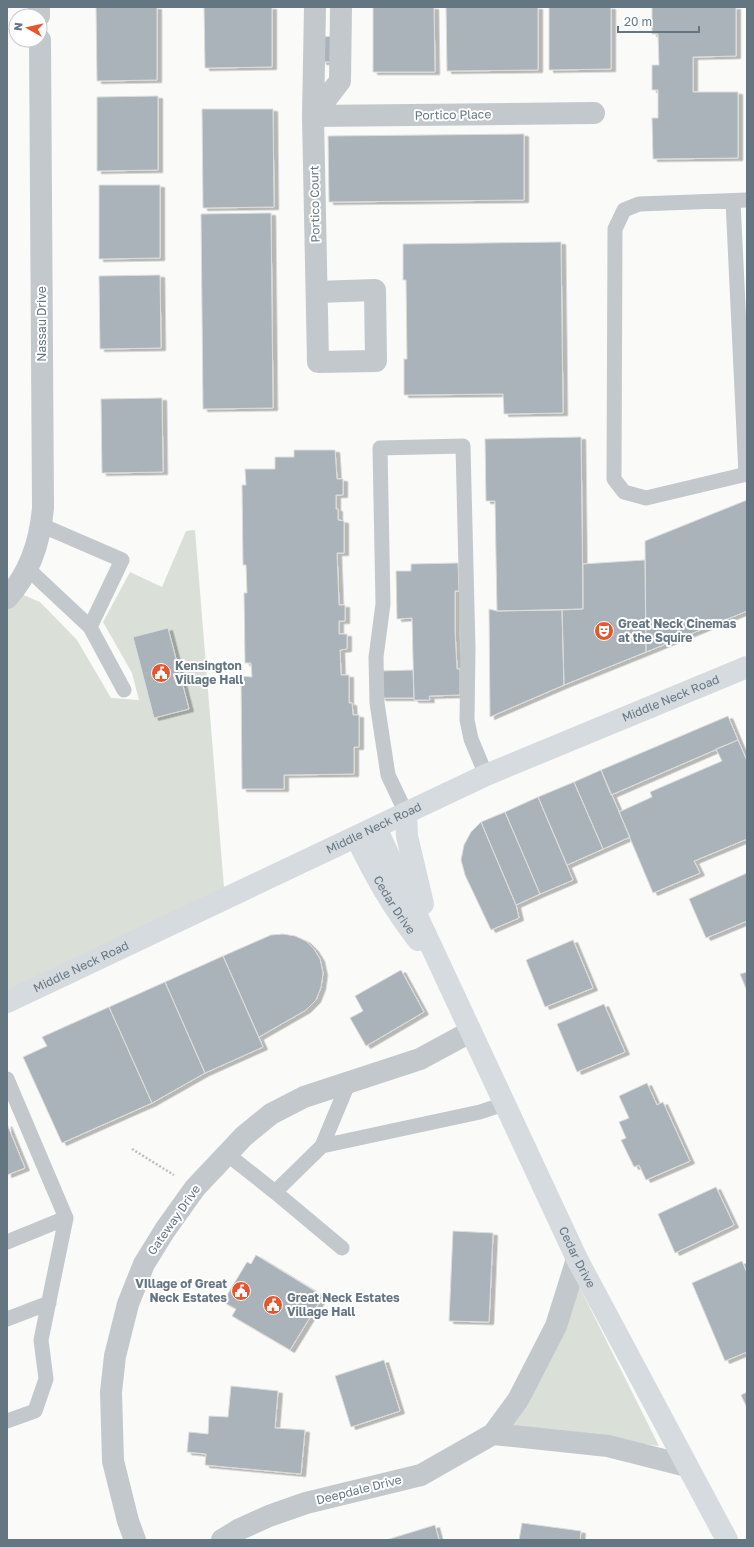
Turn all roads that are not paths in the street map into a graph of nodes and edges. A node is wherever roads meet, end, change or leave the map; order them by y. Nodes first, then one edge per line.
1 (315, 7) edge
2 (341, 7) edge
3 (40, 48) edge
4 (594, 113) dead end
5 (313, 116) junction
6 (740, 201) edge
7 (317, 292) dead end
8 (747, 474) edge
9 (41, 525) junction
10 (27, 568) junction
11 (7, 598) edge
12 (90, 627) junction
13 (747, 668) edge
14 (124, 690) dead end
15 (486, 775) junction
16 (406, 813) junction
17 (376, 828) junction
18 (356, 837) junction
19 (440, 967) junction
20 (7, 1002) edge
21 (470, 1032) junction
22 (7, 1079) edge
23 (348, 1084) junction
24 (504, 1104) junction
25 (322, 1146) junction
26 (227, 1154) junction
27 (275, 1192) junction
28 (66, 1218) junction
29 (7, 1242) edge
30 (342, 1248) dead end
31 (577, 1259) junction
32 (48, 1303) junction
33 (7, 1319) edge
34 (7, 1421) edge
35 (493, 1434) junction
36 (687, 1466) junction
37 (135, 1540) edge
38 (222, 1540) edge
39 (727, 1540) edge

1 - 5 street, Portico Court
2 - 5 street
3 - 9 street, Nassau Drive
4 - 5 street, Portico Place
5 - 7 street, Portico Court
6 - 8 lane
6 - 8 lane
9 - 10 street, Nassau Drive
9 - 12 lane
10 - 11 street, Nassau Drive
10 - 12 lane
12 - 14 lane
13 - 15 street, Middle Neck Road
15 - 16 street, Middle Neck Road
15 - 16 lane
16 - 17 street, Middle Neck Road
16 - 19 street
17 - 18 street, Middle Neck Road
17 - 19 street, Cedar Drive
18 - 19 street, Cedar Drive
18 - 20 street, Middle Neck Road
19 - 21 street, Cedar Drive
21 - 23 street, Gateway Drive
21 - 24 street, Cedar Drive
22 - 28 lane
23 - 25 lane
23 - 26 street, Gateway Drive
24 - 25 lane
24 - 31 street, Cedar Drive
25 - 27 lane
26 - 27 lane
26 - 37 street, Gateway Drive
27 - 30 lane
28 - 29 lane
28 - 32 lane
31 - 35 street, Deepdale Drive
31 - 36 street, Cedar Drive
32 - 33 lane
32 - 34 lane
35 - 36 street
35 - 38 street, Deepdale Drive
36 - 39 street, Cedar Drive

